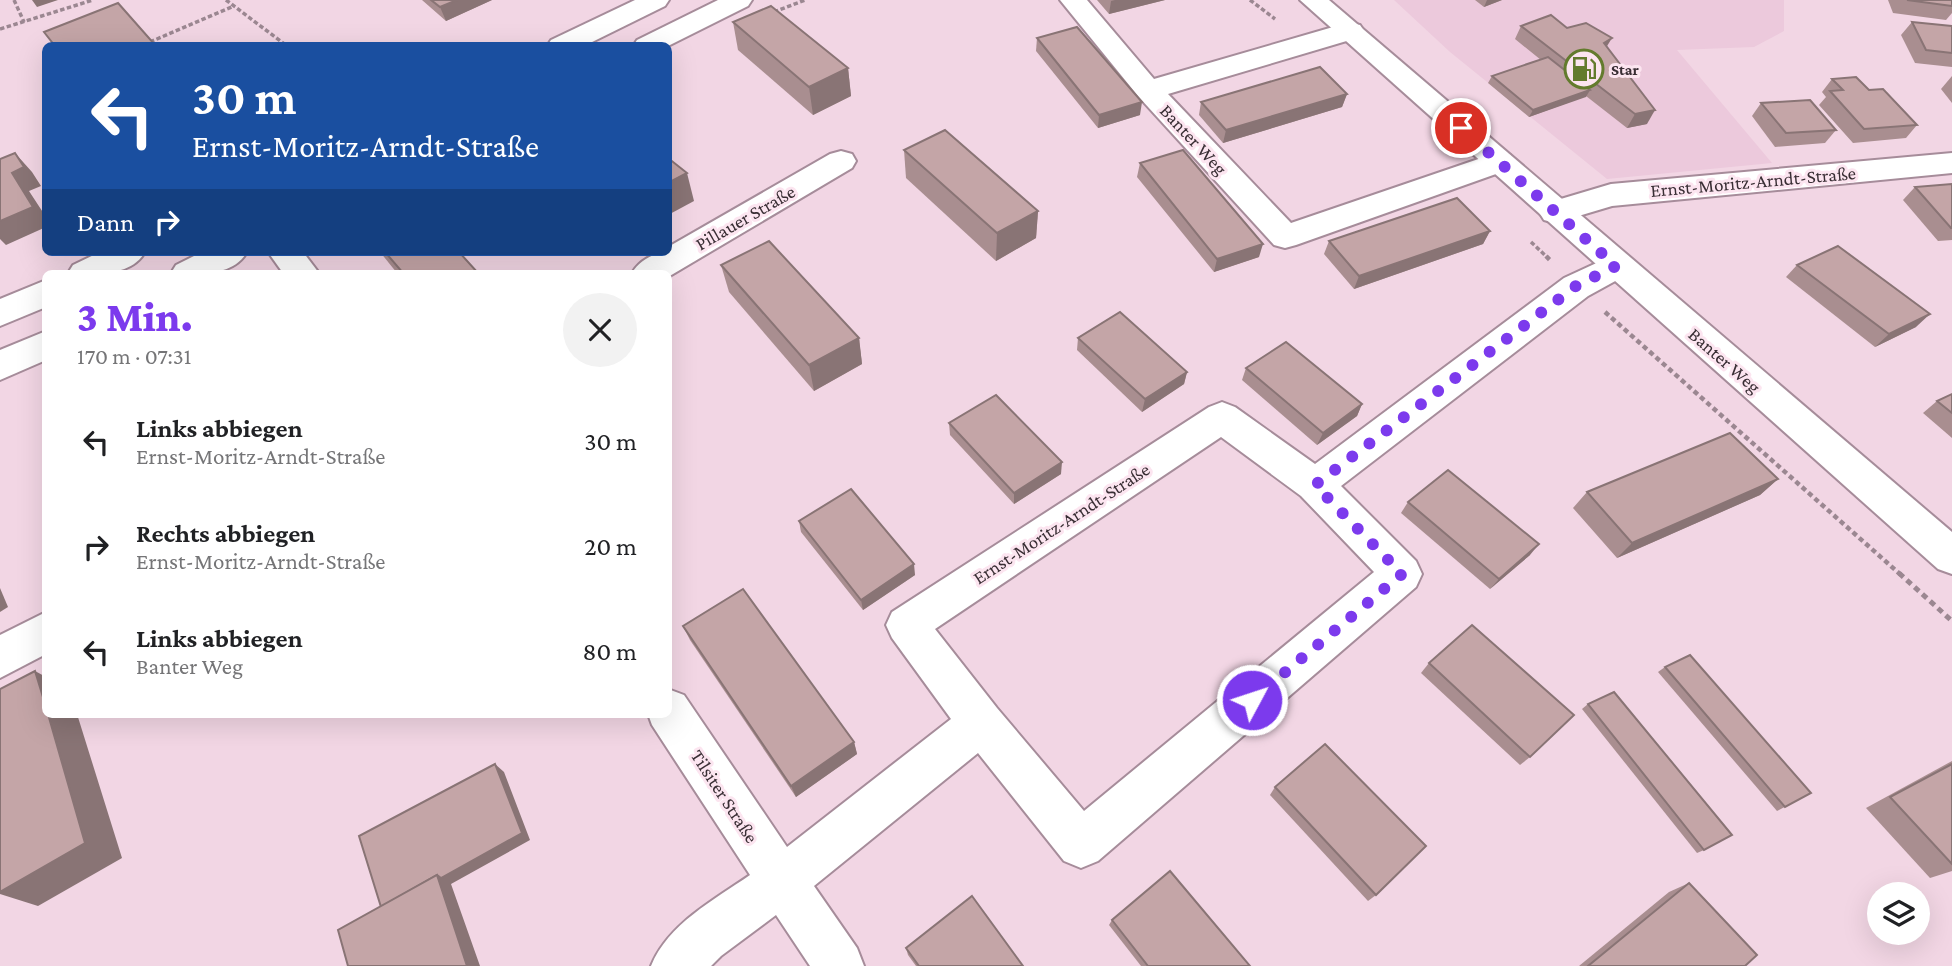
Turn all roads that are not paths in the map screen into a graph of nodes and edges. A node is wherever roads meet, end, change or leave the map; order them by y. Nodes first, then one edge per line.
1 (656, 0) edge
2 (738, 0) edge
3 (1073, 0) edge
4 (1313, 0) edge
5 (621, 8) edge
6 (1350, 32) junction
7 (568, 42) edge
8 (655, 42) edge
9 (1148, 90) junction
10 (841, 161) dead end
11 (1499, 162) junction
12 (1952, 163) edge
13 (1555, 212) junction
14 (121, 256) edge
15 (223, 256) edge
16 (287, 256) edge
17 (1616, 266) junction
18 (91, 270) edge
19 (194, 270) edge
20 (299, 270) edge
21 (654, 270) edge
22 (42, 294) edge
23 (0, 313) edge
24 (42, 346) edge
25 (0, 366) edge
26 (1315, 485) junction
27 (1952, 557) edge
28 (42, 633) edge
29 (0, 658) edge
30 (672, 716) edge
31 (981, 723) junction
32 (780, 882) junction
33 (676, 966) edge
34 (839, 966) edge

1 - 5 street
2 - 8 street
3 - 9 street, Banter Weg
4 - 6 street, Banter Weg
5 - 7 street
6 - 9 street, Banter Weg
6 - 11 street, Banter Weg
9 - 11 street, Banter Weg
10 - 21 street, Pillauer Straße
11 - 13 street, Banter Weg
12 - 13 street, Ernst-Moritz-Arndt-Straße
13 - 17 street, Banter Weg
14 - 18 street
15 - 19 street
16 - 20 street
17 - 26 street
17 - 27 street, Banter Weg
22 - 23 street
24 - 25 street
26 - 31 street, Ernst-Moritz-Arndt-Straße
26 - 31 street, Ernst-Moritz-Arndt-Straße
28 - 29 street
30 - 32 street, Tilsiter Straße
31 - 32 street
32 - 33 street
32 - 34 street, Tilsiter Straße

